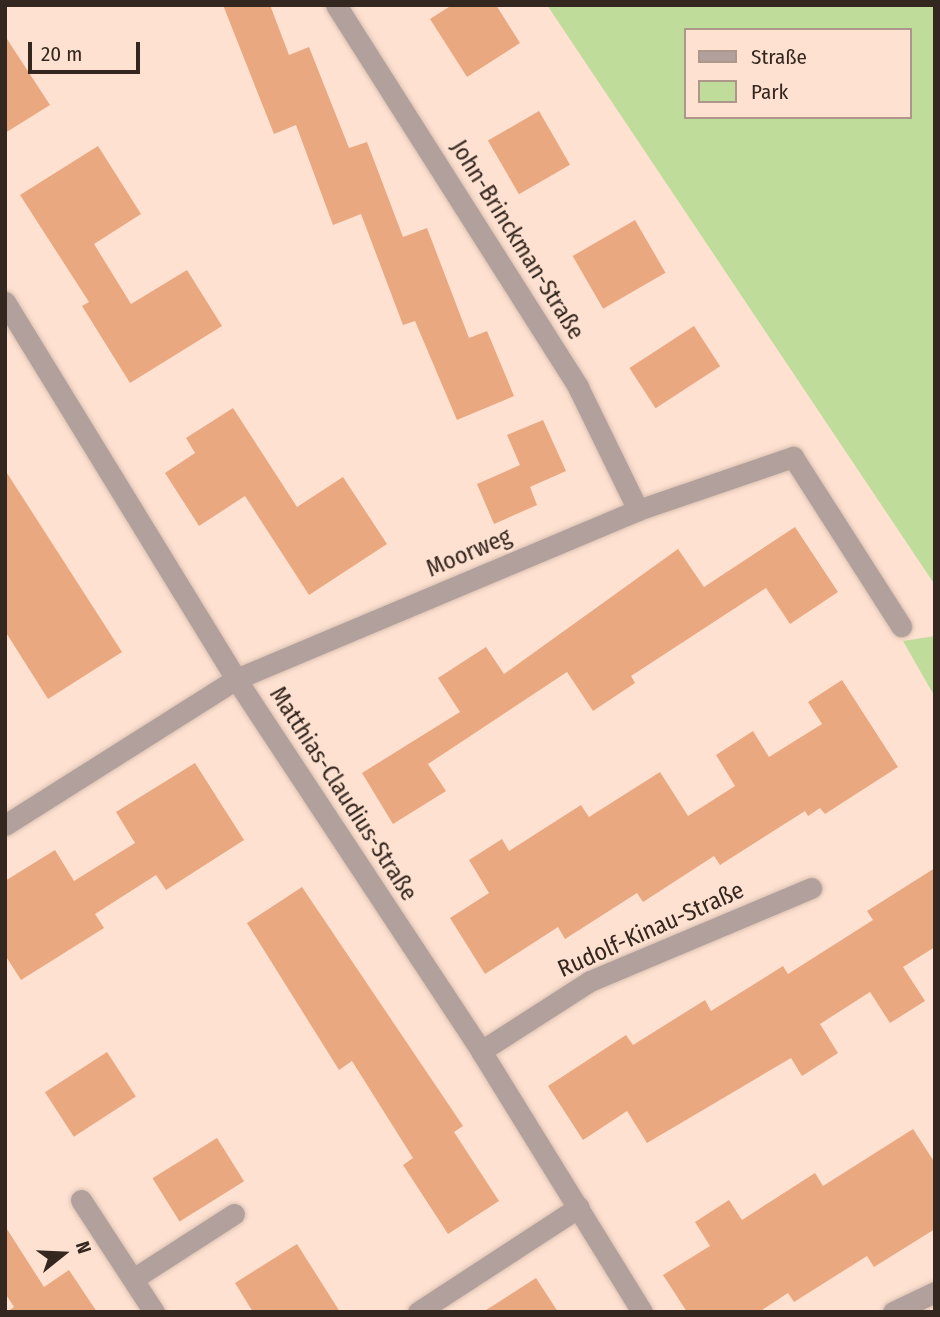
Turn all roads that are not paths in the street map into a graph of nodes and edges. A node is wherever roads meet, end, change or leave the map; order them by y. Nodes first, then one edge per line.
1 (336, 5) edge
2 (5, 302) edge
3 (12, 326) edge
4 (638, 510) junction
5 (901, 626) dead end
6 (236, 679) junction
7 (5, 825) edge
8 (811, 888) dead end
9 (481, 1051) junction
10 (81, 1200) dead end
11 (579, 1208) junction
12 (234, 1214) dead end
13 (133, 1279) junction
14 (935, 1292) edge
15 (154, 1312) edge
16 (418, 1312) edge
17 (642, 1312) edge
18 (893, 1312) edge

1 - 4 street, John-Brinckman-Straße
2 - 3 street, Matthias-Claudius-Straße
3 - 6 street, Matthias-Claudius-Straße
4 - 5 street, Moorweg
4 - 6 street, Moorweg
6 - 7 street, Moorweg
6 - 9 street, Matthias-Claudius-Straße
8 - 9 street, Rudolf-Kinau-Straße
9 - 11 street, Matthias-Claudius-Straße
10 - 13 street
11 - 16 street
11 - 17 street, Matthias-Claudius-Straße
12 - 13 street
13 - 15 street
14 - 18 street

